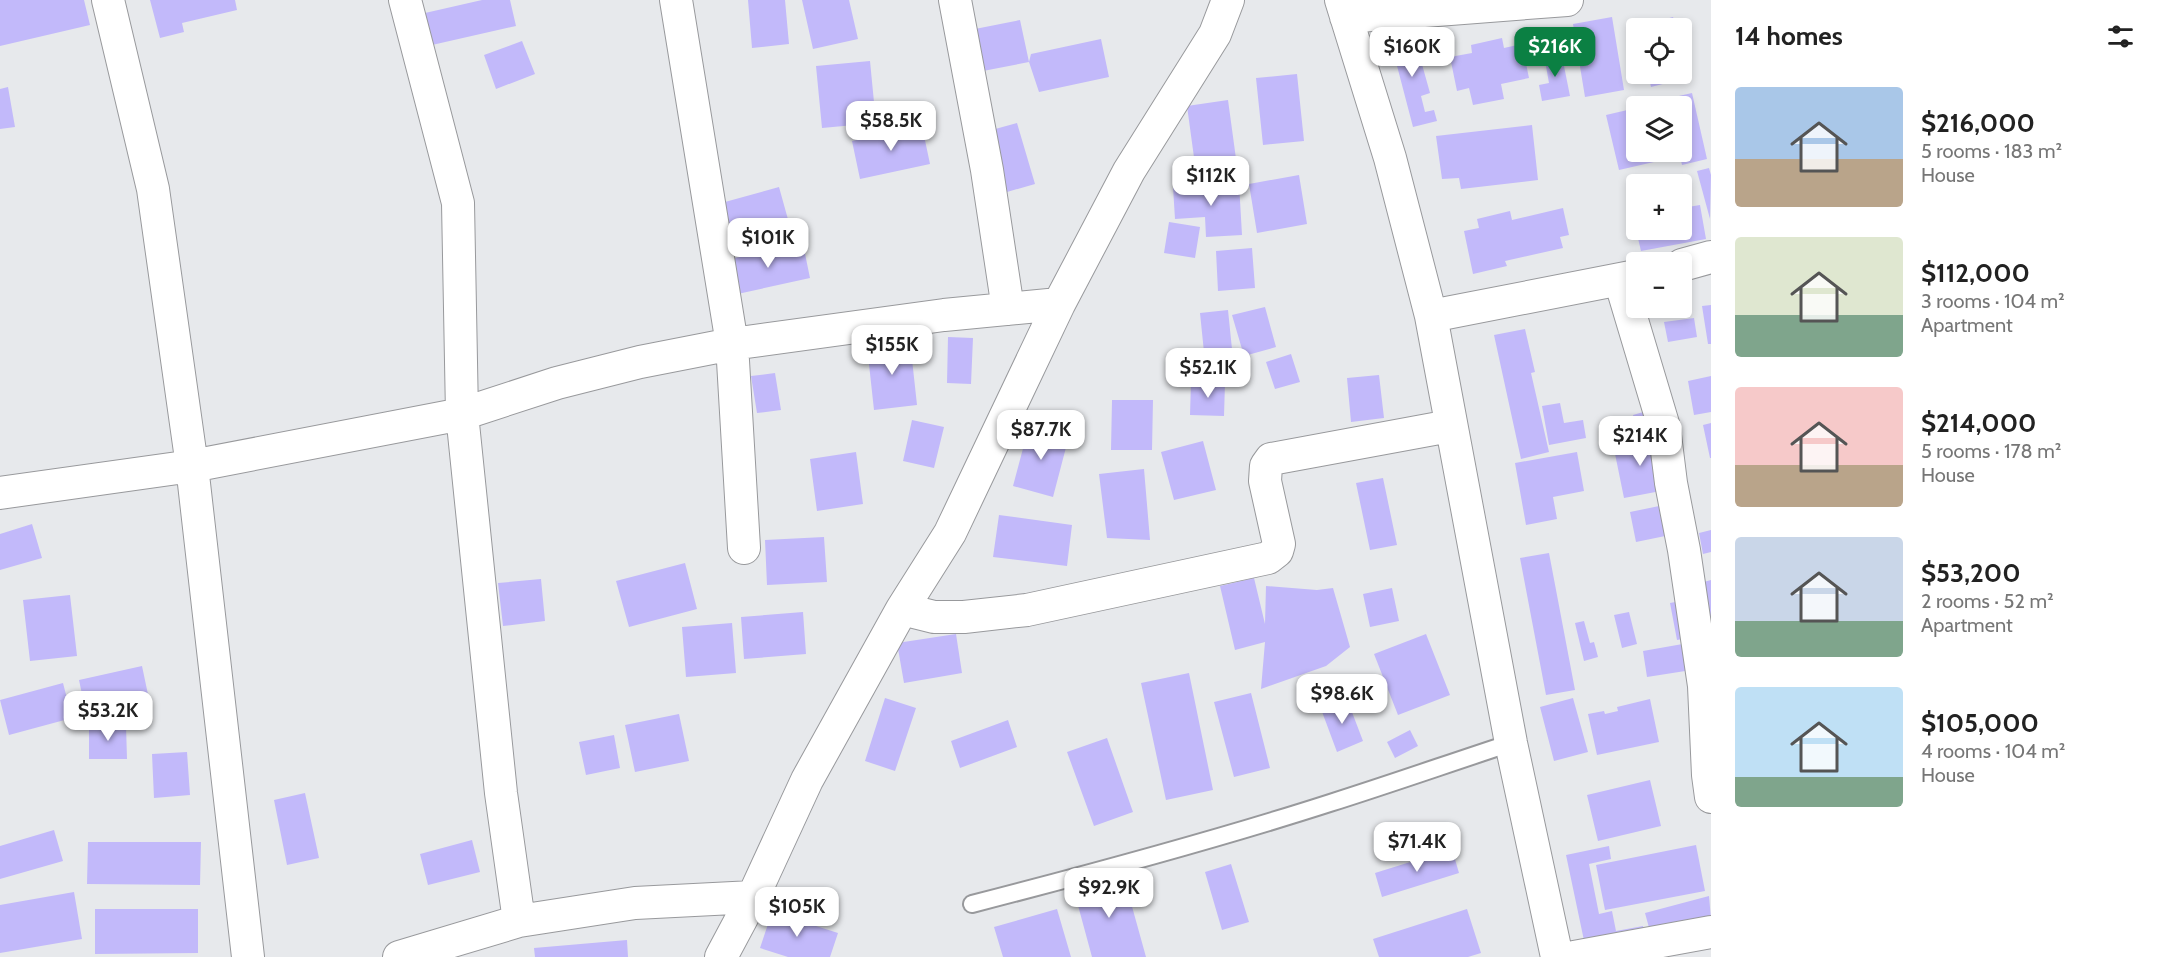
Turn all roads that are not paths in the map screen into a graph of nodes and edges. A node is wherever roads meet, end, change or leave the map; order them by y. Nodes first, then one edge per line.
1 (108, 0) edge
2 (405, 0) edge
3 (676, 0) edge
4 (955, 0) edge
5 (1228, 0) edge
6 (1567, 0) edge
7 (1343, 8) edge
8 (1711, 257) edge
9 (1692, 262) edge
10 (1626, 278) edge
11 (1059, 304) junction
12 (1008, 309) junction
13 (1431, 316) junction
14 (1638, 318) edge
15 (732, 344) junction
16 (462, 414) junction
17 (1450, 426) junction
18 (192, 466) junction
19 (0, 493) edge
20 (744, 548) dead end
21 (902, 609) junction
22 (1511, 743) junction
23 (1711, 797) edge
24 (753, 897) junction
25 (972, 904) dead end
26 (519, 921) junction
27 (1711, 932) edge
28 (248, 957) edge
29 (399, 957) edge
30 (721, 957) edge
31 (1557, 957) edge
32 (1574, 957) edge

1 - 18 street
2 - 16 street
3 - 15 street
4 - 12 street
5 - 11 street
6 - 7 street
7 - 13 street
8 - 9 street
10 - 13 street
11 - 12 street
11 - 21 street
12 - 15 street
13 - 17 street
14 - 23 street
15 - 16 street
15 - 20 street
16 - 18 street
16 - 26 street
17 - 21 street
17 - 22 street
18 - 19 street
18 - 28 street
21 - 24 street
22 - 25 lane
22 - 31 street
24 - 26 street
24 - 30 street
26 - 29 street
27 - 32 street

